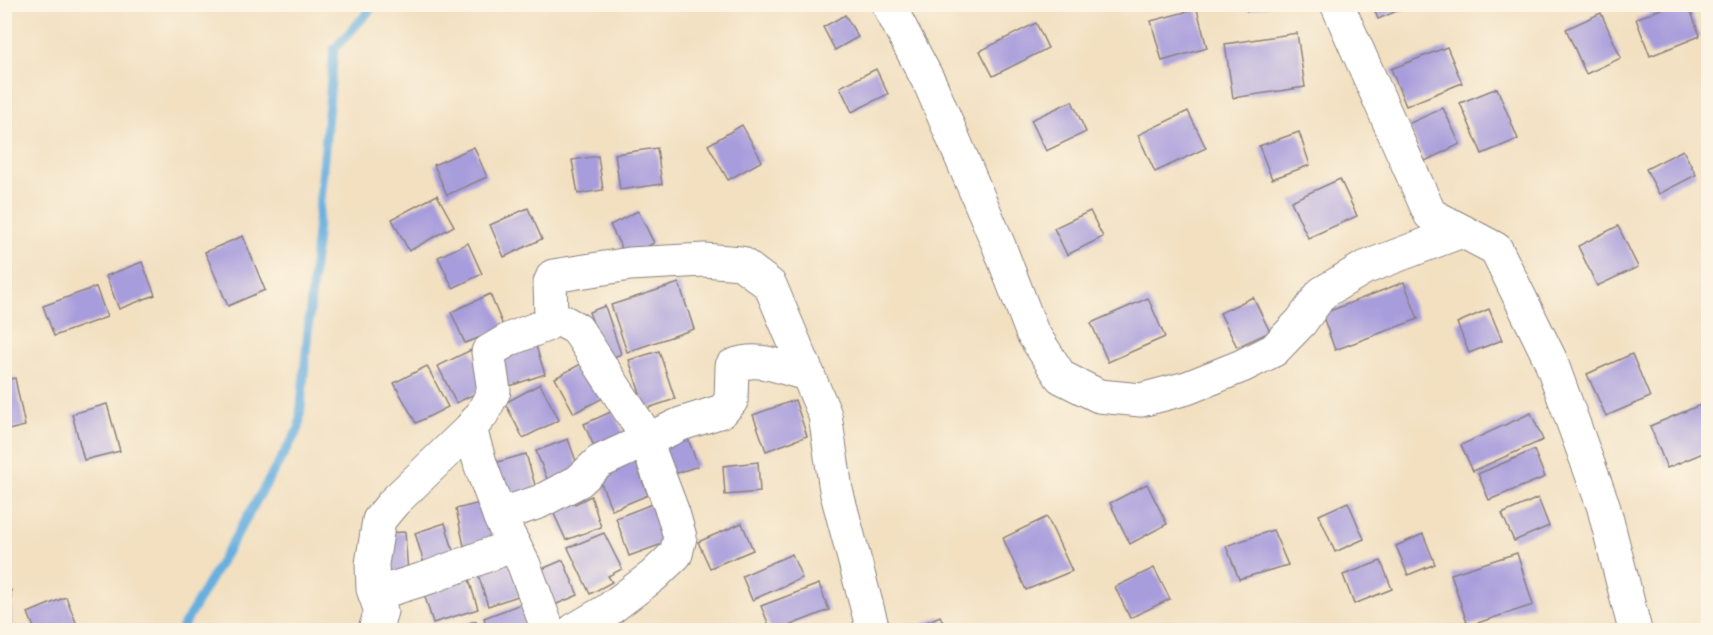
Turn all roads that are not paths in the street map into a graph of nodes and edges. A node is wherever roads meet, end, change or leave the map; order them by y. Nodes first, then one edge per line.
1 (888, 4) edge
2 (1337, 4) edge
3 (1462, 231) junction
4 (551, 315) junction
5 (808, 374) junction
6 (470, 429) junction
7 (645, 440) junction
8 (499, 516) junction
9 (514, 545) junction
10 (375, 594) junction
11 (375, 630) edge
12 (548, 630) edge
13 (574, 630) edge
14 (873, 630) edge
15 (1635, 630) edge

1 - 3 street
2 - 3 street
3 - 15 street
4 - 5 street
4 - 6 street
4 - 7 street
5 - 7 street
5 - 14 street
6 - 8 street
6 - 10 street
7 - 8 street
7 - 13 street
8 - 9 street
9 - 10 street
9 - 12 street
10 - 11 street

